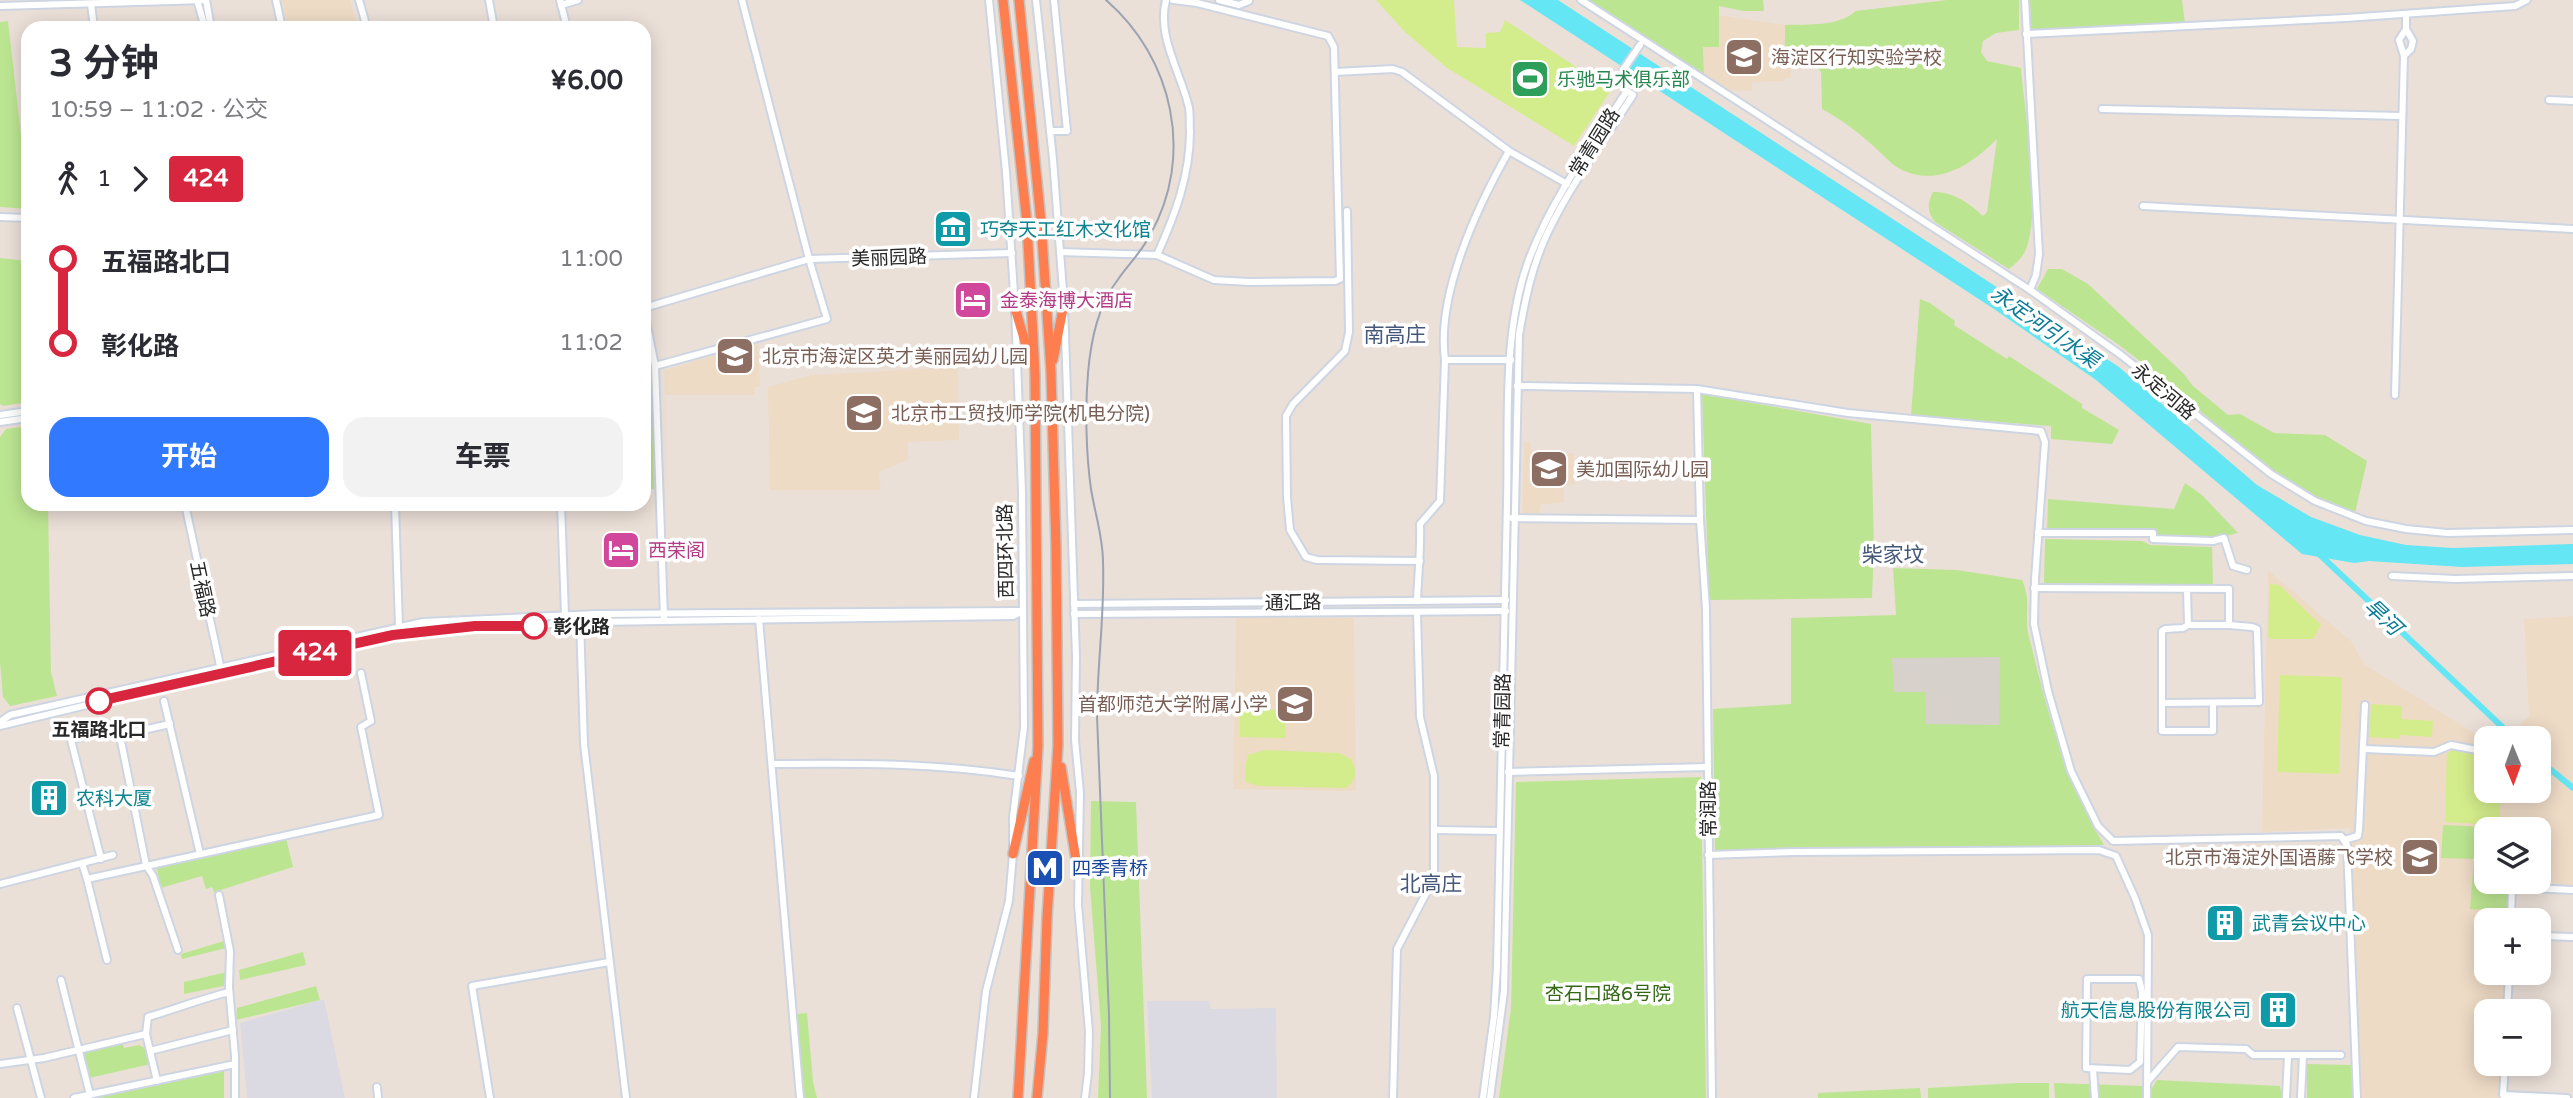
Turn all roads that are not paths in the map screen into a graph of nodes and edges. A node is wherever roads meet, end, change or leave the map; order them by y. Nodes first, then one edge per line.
1 (201, 0) edge
2 (276, 0) edge
3 (359, 0) edge
4 (489, 0) edge
5 (578, 0) edge
6 (741, 0) edge
7 (989, 0) edge
8 (1003, 0) edge
9 (1019, 0) edge
10 (1037, 0) edge
11 (1054, 0) edge
12 (1166, 0) edge
13 (1173, 0) edge
14 (1219, 0) edge
15 (1581, 0) edge
16 (2025, 0) edge
17 (2527, 0) edge
18 (1249, 1) edge
19 (560, 3) edge
20 (90, 4) junction
21 (0, 6) edge
22 (2406, 13) junction
23 (93, 21) edge
24 (204, 21) edge
25 (208, 21) edge
26 (280, 21) edge
27 (365, 21) edge
28 (493, 21) edge
29 (565, 21) edge
30 (2406, 29) junction
31 (2026, 34) junction
32 (1640, 45) dead end
33 (2404, 56) junction
34 (1623, 70) dead end
35 (1335, 72) junction
36 (2549, 100) dead end
37 (2573, 101) edge
38 (2102, 109) dead end
39 (2402, 116) junction
40 (1050, 131) junction
41 (1509, 151) junction
42 (1567, 184) junction
43 (2143, 206) dead end
44 (1347, 211) dead end
45 (0, 217) edge
46 (21, 218) edge
47 (2400, 218) junction
48 (2573, 229) edge
49 (1060, 252) junction
50 (1012, 253) junction
51 (1157, 255) junction
52 (809, 259) junction
53 (2030, 289) junction
54 (1064, 304) junction
55 (651, 307) edge
56 (1015, 307) junction
57 (651, 345) edge
58 (1445, 360) junction
59 (1511, 360) junction
60 (655, 366) junction
61 (1051, 372) junction
62 (1035, 374) junction
63 (1517, 386) junction
64 (1697, 389) junction
65 (2395, 395) dead end
66 (21, 412) edge
67 (0, 415) edge
68 (21, 419) edge
69 (0, 422) edge
70 (187, 511) edge
71 (395, 511) edge
72 (561, 511) edge
73 (1510, 518) junction
74 (1700, 520) junction
75 (2573, 530) edge
76 (2038, 533) junction
77 (1420, 561) junction
78 (2247, 570) dead end
79 (2392, 576) dead end
80 (2573, 576) edge
81 (2034, 588) junction
82 (2187, 589) junction
83 (1508, 600) junction
84 (1417, 601) junction
85 (1074, 604) junction
86 (1023, 611) junction
87 (1508, 611) junction
88 (1417, 612) junction
89 (1074, 614) junction
90 (565, 615) junction
91 (759, 617) junction
92 (664, 618) junction
93 (580, 619) junction
94 (2188, 625) junction
95 (2230, 625) junction
96 (399, 627) junction
97 (221, 670) junction
98 (361, 673) dead end
99 (164, 701) dead end
100 (2213, 703) junction
101 (2162, 704) junction
102 (2365, 705) dead end
103 (0, 724) edge
104 (170, 724) junction
105 (118, 726) junction
106 (1058, 745) junction
107 (1038, 746) junction
108 (2364, 749) junction
109 (2474, 749) edge
110 (773, 764) junction
111 (1708, 767) junction
112 (1508, 772) junction
113 (1019, 776) junction
114 (1434, 831) junction
115 (1500, 831) junction
116 (2344, 840) junction
117 (2113, 841) junction
118 (2110, 853) junction
119 (200, 854) junction
120 (1013, 854) junction
121 (1708, 855) junction
122 (113, 856) dead end
123 (101, 859) junction
124 (82, 863) junction
125 (146, 865) junction
126 (1078, 872) junction
127 (87, 879) junction
128 (0, 884) edge
129 (2573, 890) edge
130 (219, 895) dead end
131 (2511, 908) edge
132 (2551, 936) edge
133 (2573, 937) edge
134 (178, 950) dead end
135 (107, 960) dead end
136 (609, 962) junction
137 (61, 980) dead end
138 (2144, 982) junction
139 (229, 992) junction
140 (18, 1008) dead end
141 (233, 1030) junction
142 (146, 1034) junction
143 (78, 1048) junction
144 (150, 1051) junction
145 (2288, 1055) junction
146 (2302, 1055) junction
147 (2341, 1055) dead end
148 (31, 1060) junction
149 (0, 1064) edge
150 (235, 1064) junction
151 (2093, 1069) junction
152 (2505, 1076) edge
153 (157, 1081) junction
154 (2147, 1082) junction
155 (377, 1087) dead end
156 (90, 1095) junction
157 (41, 1098) edge
158 (74, 1098) edge
159 (235, 1098) edge
160 (378, 1098) edge
161 (490, 1098) edge
162 (626, 1098) edge
163 (800, 1098) edge
164 (974, 1098) edge
165 (1018, 1098) edge
166 (1037, 1098) edge
167 (1084, 1098) edge
168 (1393, 1098) edge
169 (1483, 1098) edge
170 (1489, 1098) edge
171 (1712, 1098) edge
172 (2095, 1098) edge
173 (2147, 1098) edge
174 (2286, 1098) edge
175 (2301, 1098) edge
176 (2357, 1098) edge
177 (2567, 1098) edge

1 - 20 street
1 - 24 street
1 - 25 street
2 - 26 street
3 - 27 street
4 - 28 street
5 - 19 street
6 - 52 street
7 - 50 street, 西四环北路
8 - 62 highway, 西四环北路
9 - 61 highway
10 - 40 street
11 - 40 street
12 - 51 street
13 - 35 street
14 - 18 street
15 - 53 street, 永定河路
16 - 31 street
17 - 22 street
19 - 29 street
20 - 21 street
20 - 23 street
22 - 30 street
22 - 31 street
30 - 33 street
30 - 33 street
31 - 53 street
32 - 34 street
33 - 39 street
35 - 41 street
35 - 51 street
36 - 37 street
38 - 39 street
39 - 47 street
40 - 49 street
41 - 42 street
41 - 58 street
42 - 59 street, 常青园路
42 - 63 street, 常青园路
43 - 47 street
44 - 77 street
45 - 46 street
47 - 48 street
47 - 65 street
49 - 51 street
49 - 54 street
50 - 52 street, 美丽园路
50 - 56 street, 西四环北路
52 - 55 street, 美丽园路
52 - 60 street
53 - 75 street, 永定河路
54 - 61 highway
54 - 85 street
56 - 62 highway
56 - 86 street, 西四环北路
57 - 60 street
58 - 59 street
58 - 77 street
59 - 73 street, 常青园路
60 - 92 street
61 - 106 highway
62 - 107 highway, 西四环北路
63 - 64 street
63 - 73 street, 常青园路
64 - 74 street, 常润路
64 - 76 street
66 - 67 street
68 - 69 street
70 - 97 street, 五福路
71 - 96 street
72 - 90 street
73 - 74 street
73 - 83 street, 常青园路
74 - 111 street, 常润路
76 - 78 street
76 - 81 street
77 - 84 street
79 - 80 street
81 - 82 street
81 - 117 street
82 - 94 street
82 - 95 street
83 - 84 street, 通汇路
83 - 87 street, 常青园路
84 - 85 street, 通汇路
85 - 89 street
86 - 91 street
86 - 113 street, 西四环北路
87 - 88 street, 通汇路
87 - 112 street, 常青园路
87 - 115 street, 常青园路
88 - 89 street, 通汇路
88 - 114 street
89 - 126 street
90 - 93 street
90 - 96 street
91 - 92 street
91 - 110 street
92 - 93 street
93 - 97 street
93 - 136 street
94 - 95 street
94 - 101 street
95 - 100 street
96 - 97 street
97 - 103 street
98 - 119 street
99 - 104 street
100 - 101 street
100 - 101 street
102 - 108 street
104 - 105 street
104 - 119 street
105 - 123 street
105 - 125 street
106 - 126 highway
106 - 166 highway
107 - 120 highway
107 - 165 highway, 西四环北路
108 - 109 street
108 - 116 street
110 - 113 street
110 - 163 street
111 - 112 street
111 - 121 street, 常润路
112 - 170 street, 常青园路
113 - 120 street, 西四环北路
114 - 115 street
114 - 168 street
115 - 169 street, 常青园路
116 - 117 street
116 - 176 street
117 - 118 street
118 - 121 street
118 - 138 street
119 - 125 street
120 - 164 street, 西四环北路
121 - 171 street, 常润路
122 - 123 street
123 - 124 street
124 - 127 street
124 - 128 street
125 - 127 street
125 - 134 street
126 - 167 street
127 - 135 street
129 - 131 street
130 - 139 street
132 - 133 street
136 - 161 street
136 - 162 street
137 - 143 street
138 - 151 street
138 - 151 street
138 - 154 street
139 - 141 street
139 - 142 street
140 - 148 street
141 - 144 street
141 - 150 street
142 - 143 street
142 - 144 street
143 - 148 street
143 - 156 street
144 - 153 street
145 - 146 street
145 - 154 street
145 - 174 street
146 - 147 street
146 - 175 street
148 - 149 street
148 - 157 street
150 - 153 street
150 - 159 street
151 - 172 street
152 - 177 street
153 - 156 street
154 - 173 street
155 - 160 street
156 - 158 street

